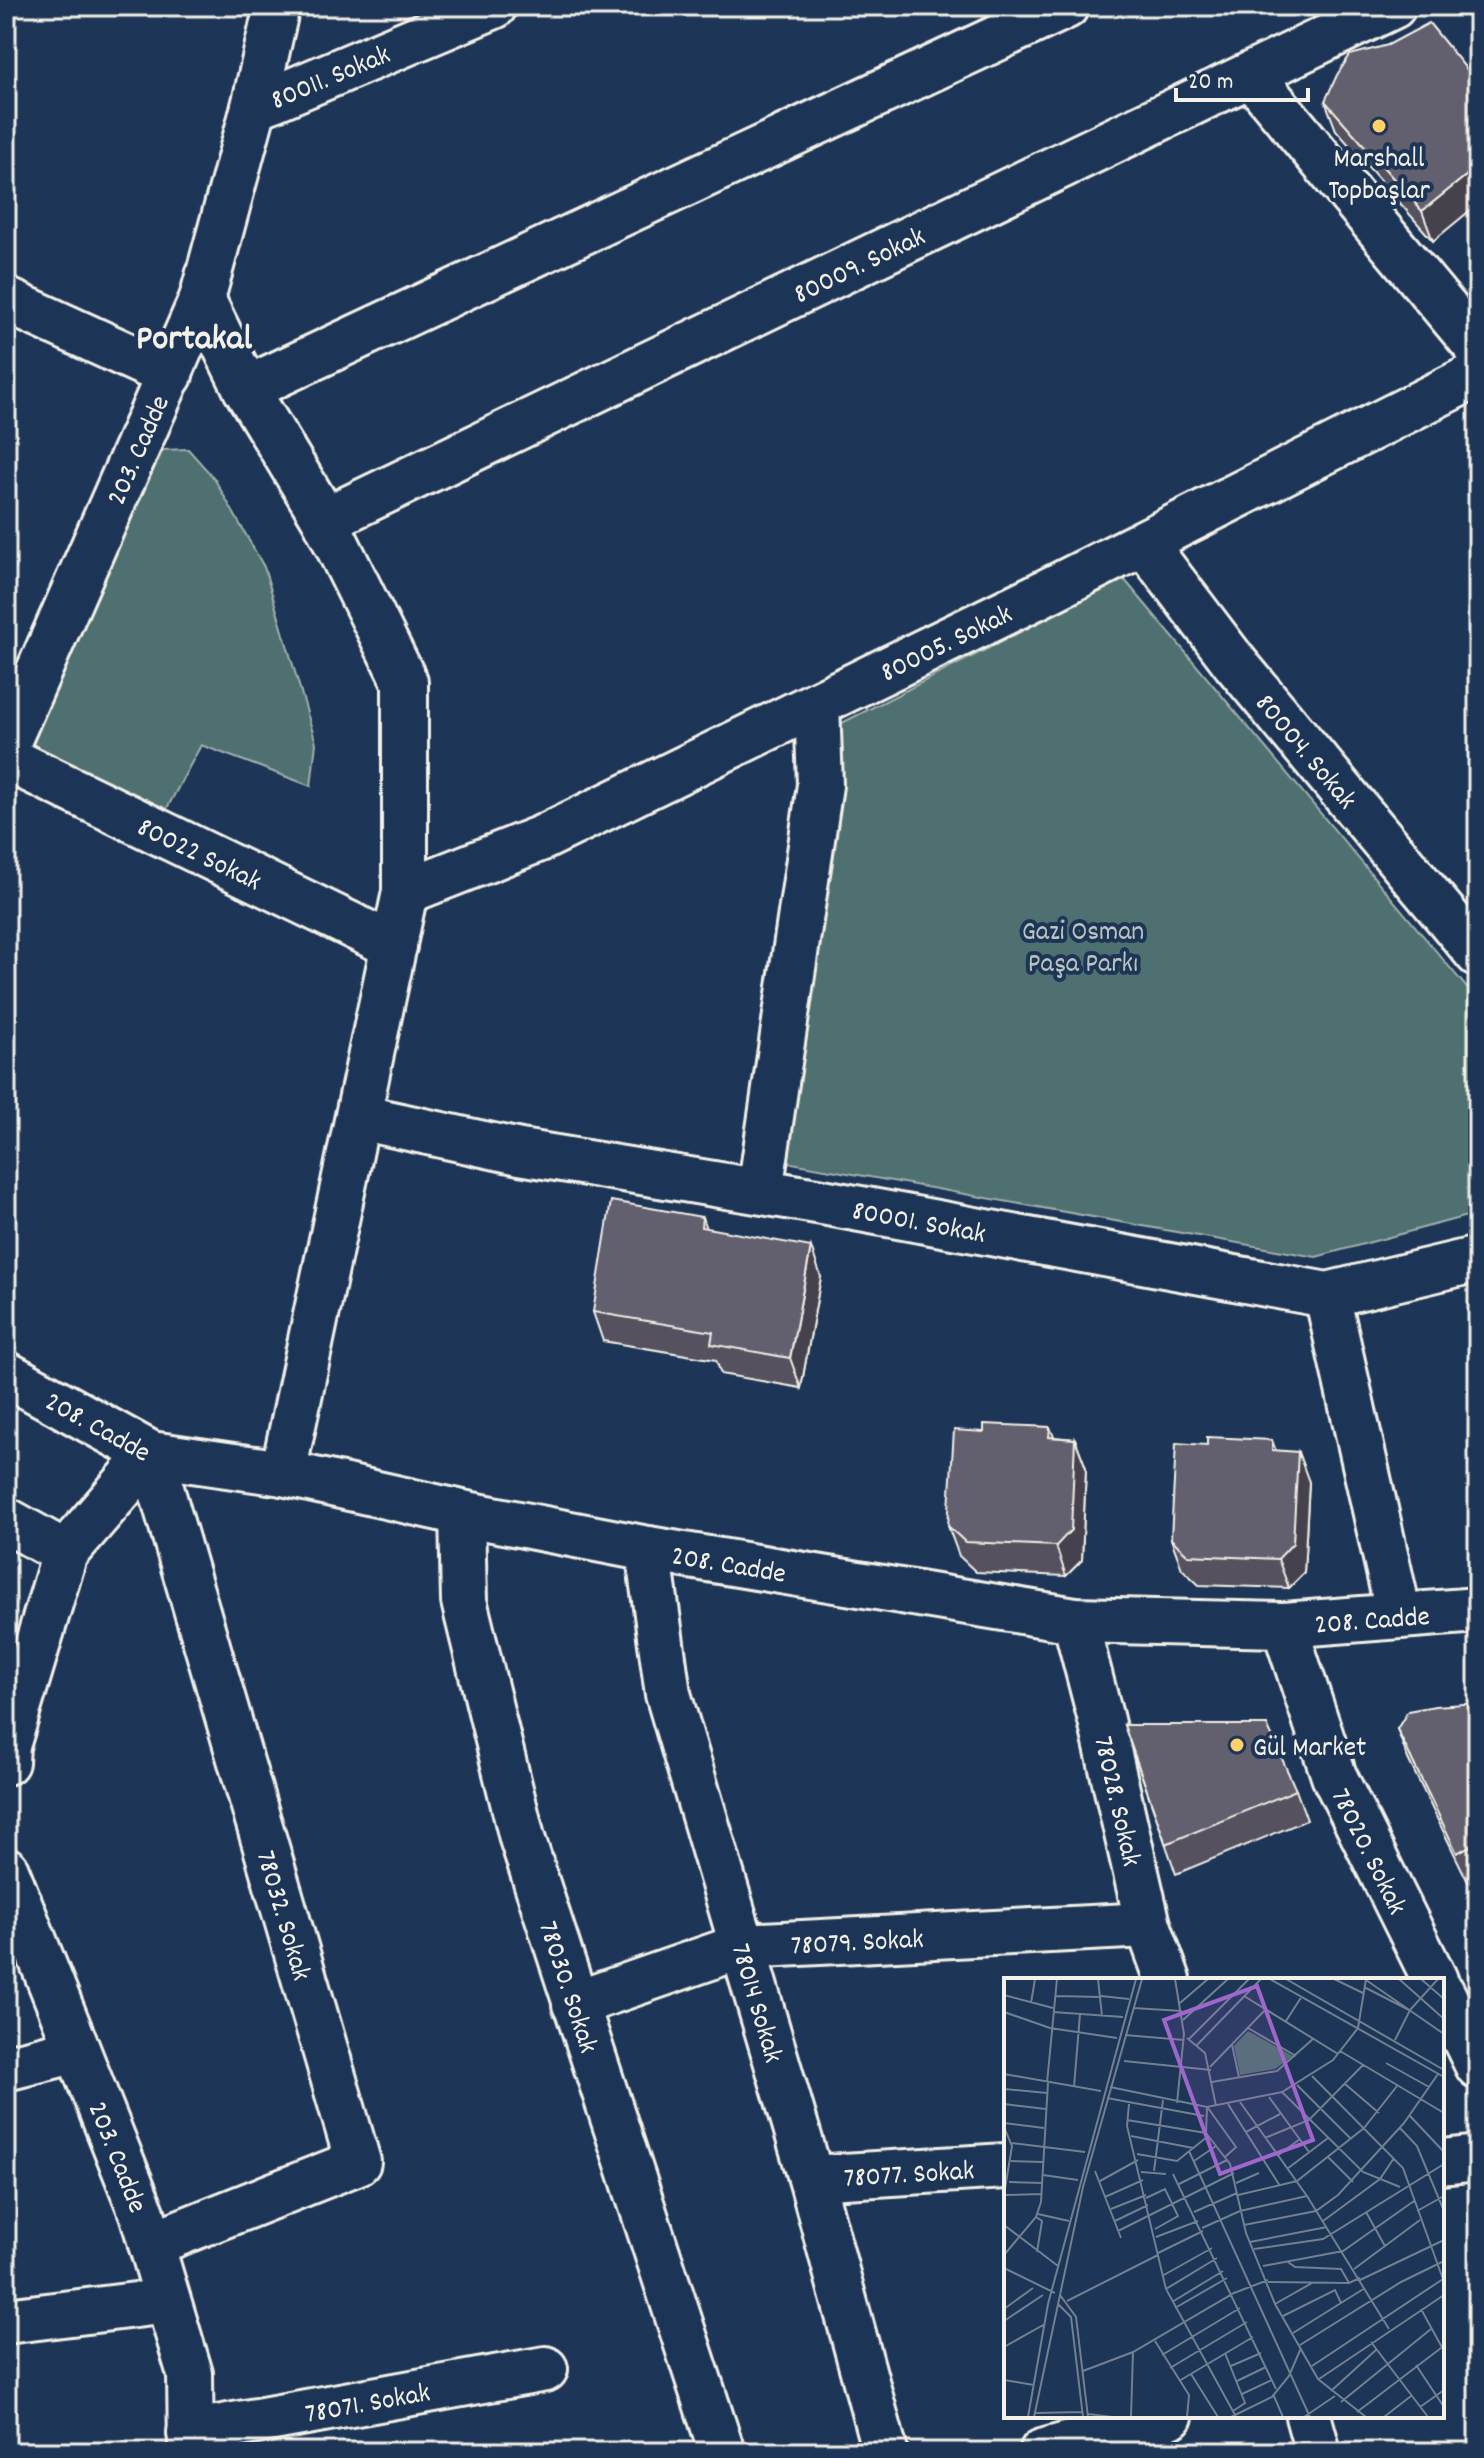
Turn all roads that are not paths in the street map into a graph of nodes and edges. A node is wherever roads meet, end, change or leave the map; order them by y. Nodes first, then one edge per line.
1 (277, 6) edge
2 (494, 6) edge
3 (1066, 6) edge
4 (1393, 6) edge
5 (1251, 75) junction
6 (254, 107) junction
7 (202, 299) junction
8 (6, 300) edge
9 (1478, 348) edge
10 (1478, 374) edge
11 (170, 375) junction
12 (246, 389) junction
13 (325, 520) junction
14 (1144, 543) junction
15 (817, 704) junction
16 (6, 746) edge
17 (6, 758) edge
18 (405, 892) junction
19 (394, 946) junction
20 (1478, 954) edge
21 (359, 1117) junction
22 (760, 1191) junction
23 (1478, 1259) edge
24 (1327, 1295) junction
25 (6, 1374) edge
26 (151, 1454) junction
27 (283, 1473) junction
28 (462, 1513) junction
29 (6, 1520) edge
30 (648, 1549) junction
31 (65, 1553) junction
32 (1478, 1610) edge
33 (1399, 1616) junction
34 (1075, 1620) junction
35 (1284, 1625) junction
36 (6, 1762) edge
37 (6, 1870) edge
38 (1148, 1925) junction
39 (742, 1946) junction
40 (1167, 1978) edge
41 (1434, 1978) edge
42 (1444, 1997) edge
43 (575, 2004) junction
44 (77, 2050) junction
45 (1478, 2066) edge
46 (6, 2068) edge
47 (1478, 2158) edge
48 (1444, 2162) edge
49 (1004, 2166) edge
50 (811, 2178) junction
51 (151, 2244) junction
52 (168, 2301) junction
53 (6, 2321) edge
54 (545, 2369) dead end
55 (1163, 2418) edge
56 (1309, 2418) edge
57 (191, 2442) edge
58 (722, 2452) edge
59 (885, 2452) edge
60 (1042, 2452) edge
61 (1318, 2452) edge

1 - 6 street, 203. Cadde
2 - 6 street, 80011. Sokak
3 - 12 street
4 - 5 street, 80009. Sokak
5 - 9 street
5 - 13 street, 80009. Sokak
6 - 7 street, 203. Cadde
7 - 11 street, 203. Cadde
7 - 12 street
8 - 11 street
10 - 14 street, 80005. Sokak
11 - 16 street, 203. Cadde
12 - 13 street
13 - 18 street
14 - 15 street, 80005. Sokak
14 - 20 street, 80004. Sokak
15 - 18 street, 80005. Sokak
15 - 22 street
17 - 19 street, 80022 Sokak
18 - 19 street
19 - 21 street
21 - 22 street, 80001. Sokak
21 - 27 street
22 - 24 street, 80001. Sokak
23 - 24 street, 80001. Sokak
24 - 33 street
25 - 26 street, 208. Cadde
26 - 27 street, 208. Cadde
26 - 31 street
26 - 51 street, 78032. Sokak
27 - 28 street, 208. Cadde
28 - 30 street, 208. Cadde
28 - 43 street, 78030. Sokak
29 - 31 street
30 - 34 street, 208. Cadde
30 - 39 street, 78014 Sokak
31 - 36 street
32 - 33 street, 208. Cadde
33 - 35 street, 208. Cadde
34 - 35 street, 208. Cadde
34 - 38 street, 78028. Sokak
35 - 41 street, 78020. Sokak
37 - 44 street, 203. Cadde
38 - 39 street, 78079. Sokak
38 - 40 street, 78028. Sokak
39 - 43 street, 78079. Sokak
39 - 50 street, 78014 Sokak
42 - 45 street
43 - 58 street, 78030. Sokak
44 - 46 street
44 - 51 street, 203. Cadde
47 - 48 street
49 - 50 street, 78077. Sokak
50 - 59 street, 78014 Sokak
51 - 52 street, 203. Cadde
52 - 53 street
52 - 57 street, 203. Cadde
54 - 57 street, 78071. Sokak
55 - 60 street
56 - 61 street

